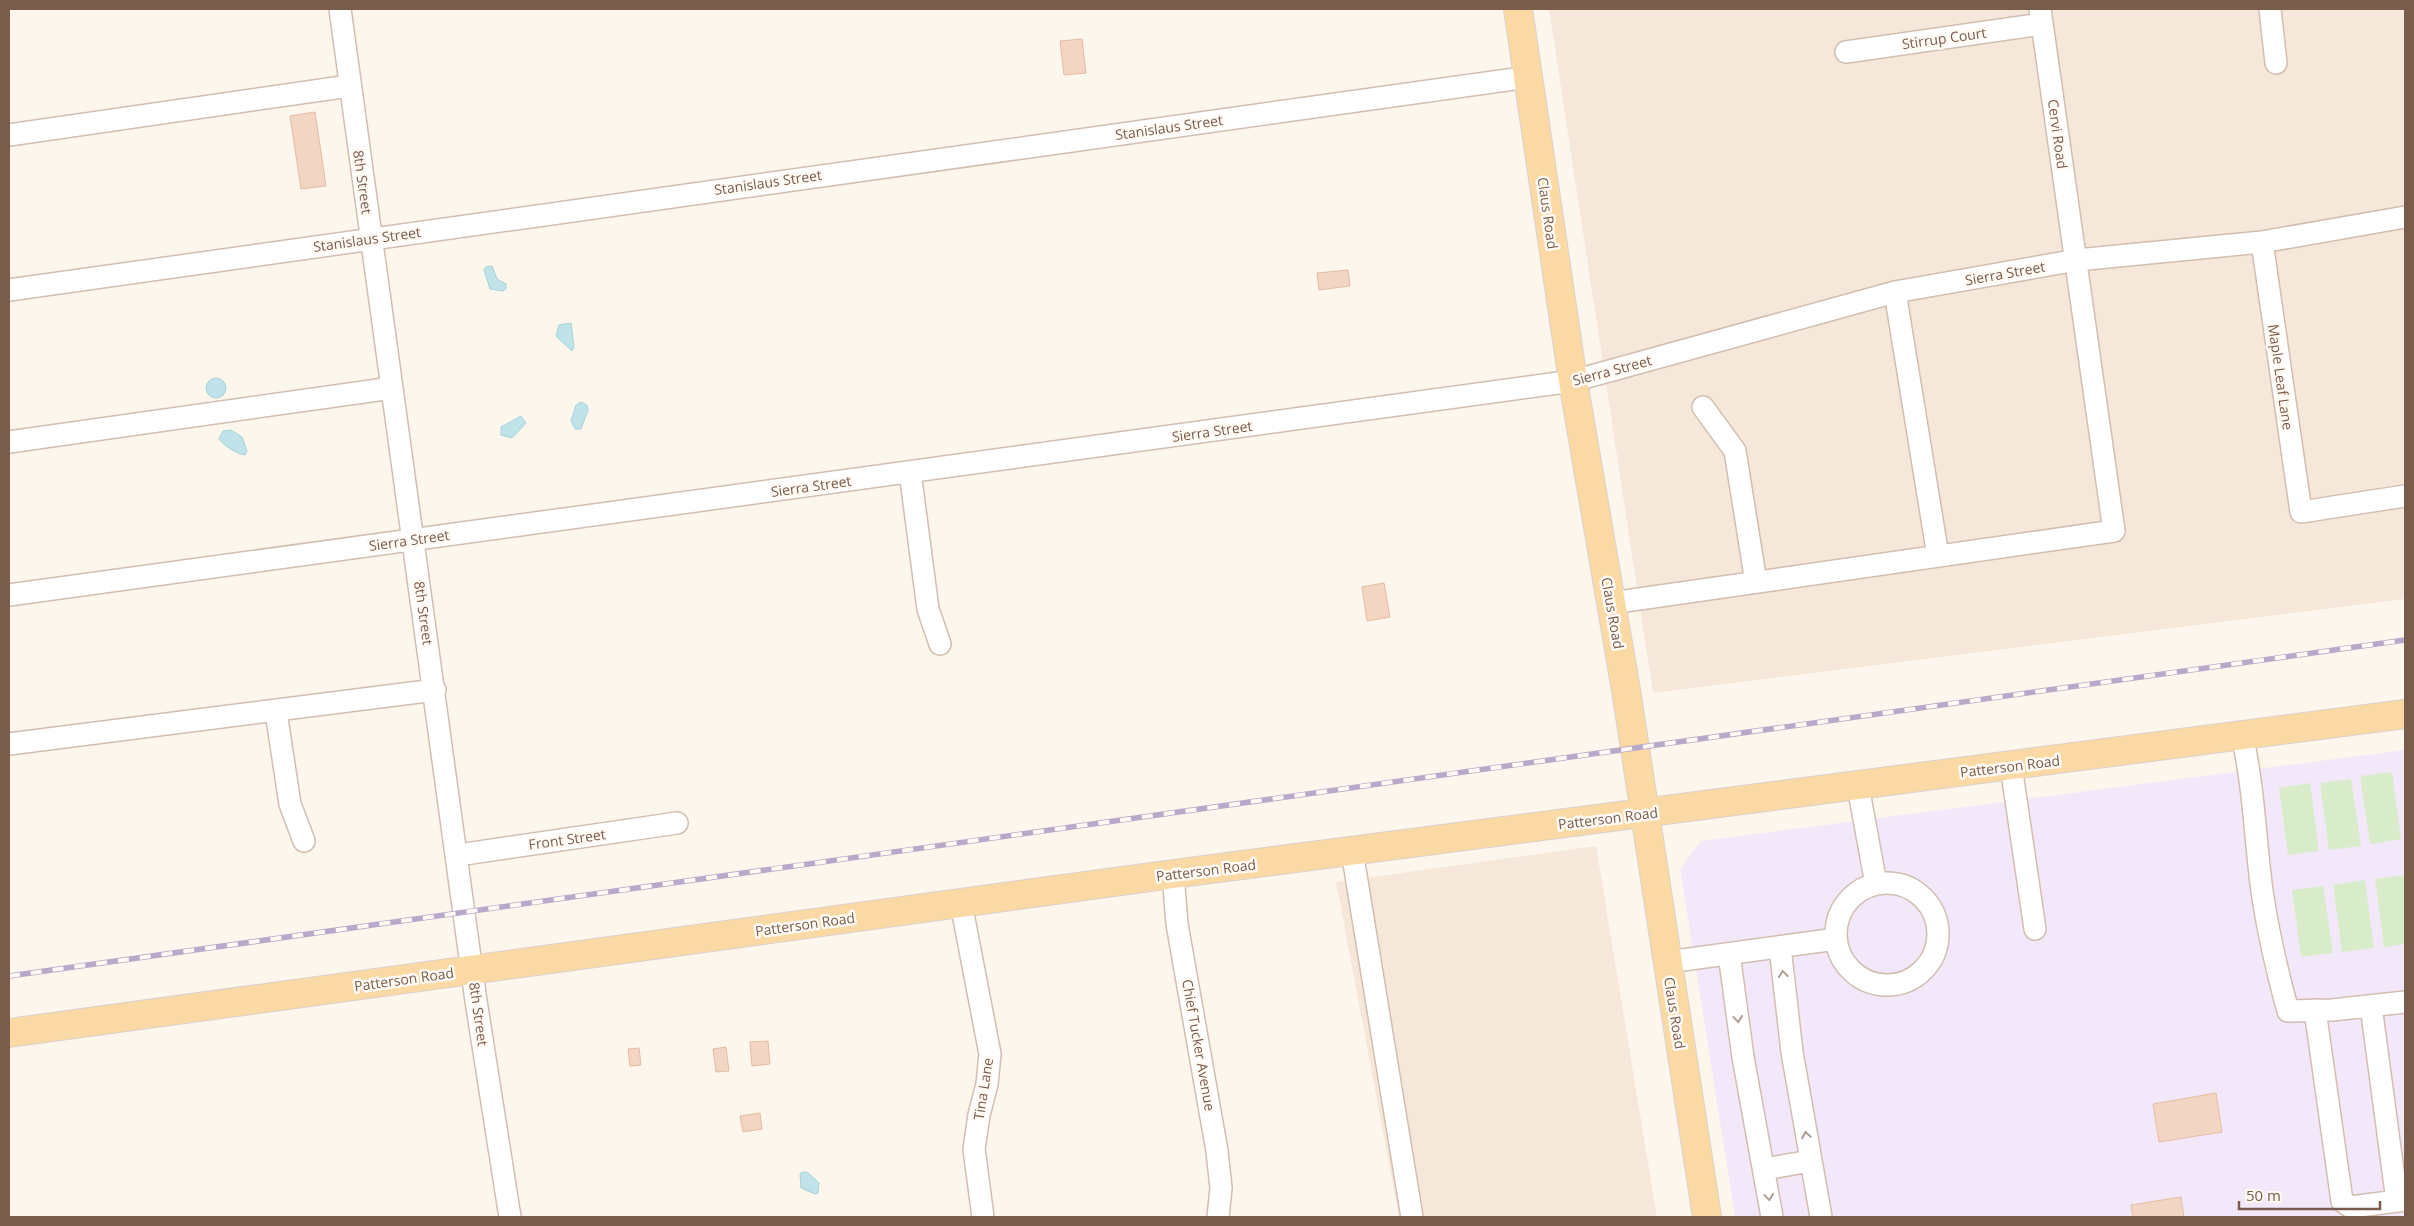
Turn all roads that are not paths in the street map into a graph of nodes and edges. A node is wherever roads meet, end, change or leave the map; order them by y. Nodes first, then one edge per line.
1 (340, 9) edge
2 (1518, 9) edge
3 (2270, 9) edge
4 (2041, 16) edge
5 (1846, 52) dead end
6 (2276, 63) dead end
7 (1528, 77) junction
8 (349, 86) junction
9 (9, 135) edge
10 (2405, 217) edge
11 (372, 239) junction
12 (2262, 242) junction
13 (2077, 260) junction
14 (9, 290) edge
15 (1895, 292) junction
16 (1573, 381) junction
17 (392, 388) junction
18 (1703, 407) dead end
19 (9, 442) edge
20 (910, 472) junction
21 (2405, 496) edge
22 (414, 540) junction
23 (1938, 556) junction
24 (1756, 582) junction
25 (9, 595) edge
26 (1611, 603) junction
27 (940, 644) dead end
28 (435, 690) junction
29 (276, 712) junction
30 (2405, 714) edge
31 (2242, 735) junction
32 (9, 744) edge
33 (2011, 766) junction
34 (1858, 786) junction
35 (1644, 813) junction
36 (677, 823) dead end
37 (304, 841) dead end
38 (1352, 851) junction
39 (458, 854) junction
40 (1173, 874) junction
41 (1876, 884) junction
42 (961, 903) junction
43 (2035, 929) dead end
44 (1836, 939) junction
45 (1780, 947) junction
46 (1729, 954) junction
47 (1668, 962) junction
48 (474, 970) junction
49 (2405, 1002) edge
50 (2371, 1006) junction
51 (2315, 1010) junction
52 (9, 1033) edge
53 (1810, 1161) junction
54 (1765, 1169) junction
55 (2401, 1201) edge
56 (510, 1217) edge
57 (983, 1217) edge
58 (1218, 1217) edge
59 (1412, 1217) edge
60 (1707, 1217) edge
61 (1772, 1217) edge
62 (1821, 1217) edge

1 - 8 street, 8th Street
2 - 7 main road, Claus Road
3 - 6 street
4 - 5 street, Stirrup Court
4 - 13 street, Cervi Road
7 - 11 street, Stanislaus Street
7 - 16 main road, Claus Road
8 - 9 street
8 - 11 street, 8th Street
10 - 12 street, Sierra Street
11 - 14 street, Stanislaus Street
11 - 17 street, 8th Street
12 - 13 street, Sierra Street
12 - 21 street, Maple Leaf Lane
13 - 15 street, Sierra Street
13 - 23 street, Cervi Road
15 - 16 street, Sierra Street
15 - 23 street
16 - 20 street, Sierra Street
16 - 26 main road, Claus Road
17 - 19 street
17 - 22 street, 8th Street
18 - 24 street
20 - 22 street, Sierra Street
20 - 27 street
22 - 25 street, Sierra Street
22 - 28 street, 8th Street
23 - 24 street
24 - 26 street
26 - 35 main road, Claus Road
28 - 29 street
28 - 39 street, 8th Street
29 - 32 street
29 - 37 street
30 - 31 main road, Patterson Road
31 - 33 main road, Patterson Road
31 - 51 street
33 - 34 main road, Patterson Road
33 - 43 street
34 - 35 main road, Patterson Road
34 - 41 street
35 - 38 main road, Patterson Road
35 - 47 main road, Claus Road
36 - 39 street, Front Street
38 - 40 main road, Patterson Road
38 - 59 street
39 - 48 street, 8th Street
40 - 42 main road, Patterson Road
40 - 58 street, Chief Tucker Avenue
41 - 44 street
41 - 44 street
42 - 48 main road, Patterson Road
42 - 57 street, Tina Lane
44 - 45 street
45 - 46 street
53 -> 45 street
46 - 47 street
46 -> 54 street
47 - 60 main road, Claus Road
48 - 52 main road, Patterson Road
48 - 56 street, 8th Street
49 - 50 street
50 - 51 street
50 - 55 street
51 - 55 street
53 - 54 street
53 - 62 street
54 -> 61 street

